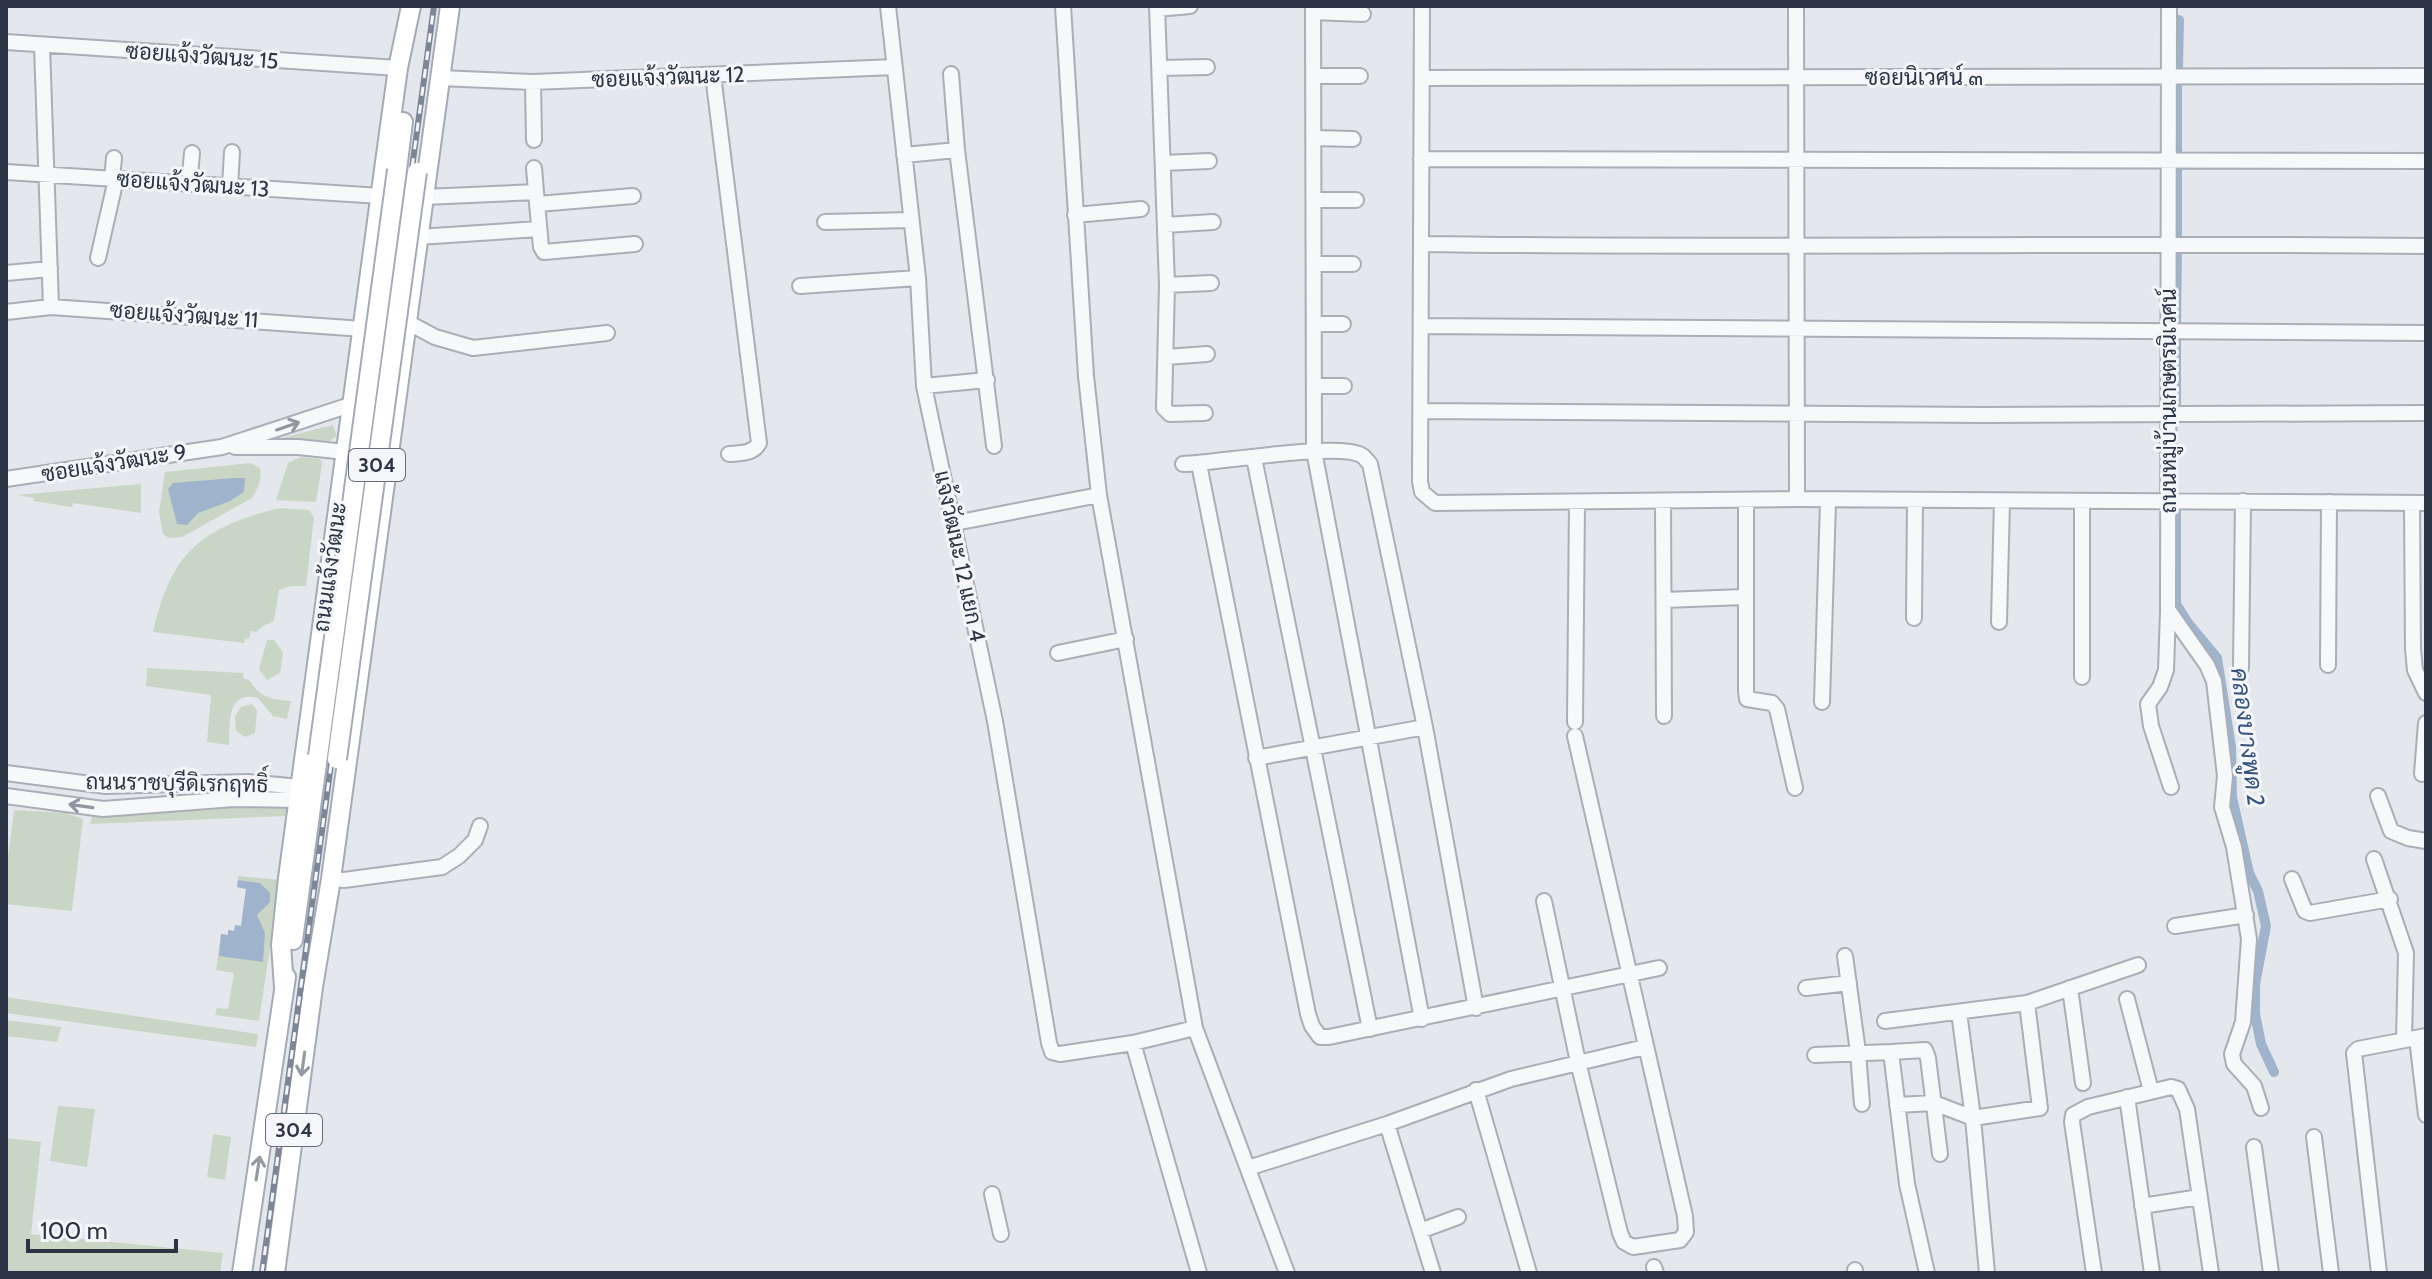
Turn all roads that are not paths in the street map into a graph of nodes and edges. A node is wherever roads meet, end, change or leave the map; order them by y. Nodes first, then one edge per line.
1 (411, 6) edge
2 (417, 6) edge
3 (440, 6) edge
4 (450, 6) edge
5 (888, 6) edge
6 (1063, 6) edge
7 (1190, 6) edge
8 (1422, 6) edge
9 (1796, 6) edge
10 (2169, 6) edge
11 (1157, 7) edge
12 (1313, 9) edge
13 (1363, 14) dead end
14 (6, 42) edge
15 (42, 46) junction
16 (895, 67) junction
17 (1207, 67) dead end
18 (398, 68) junction
19 (1160, 68) junction
20 (951, 74) dead end
21 (713, 75) junction
22 (2169, 75) junction
23 (1313, 76) junction
24 (1360, 76) dead end
25 (2426, 76) edge
26 (440, 78) junction
27 (1422, 78) junction
28 (1796, 78) junction
29 (533, 82) junction
30 (1314, 138) junction
31 (1353, 139) dead end
32 (534, 140) dead end
33 (957, 150) junction
34 (232, 152) dead end
35 (192, 153) dead end
36 (904, 155) junction
37 (114, 158) dead end
38 (1421, 159) junction
39 (2168, 159) junction
40 (1209, 161) dead end
41 (1796, 161) junction
42 (2426, 161) edge
43 (1163, 163) junction
44 (534, 168) dead end
45 (6, 172) edge
46 (45, 175) junction
47 (114, 179) junction
48 (189, 184) junction
49 (230, 186) junction
50 (381, 196) junction
51 (633, 196) dead end
52 (424, 197) junction
53 (537, 198) junction
54 (1314, 200) junction
55 (1356, 200) dead end
56 (1141, 209) dead end
57 (1075, 215) junction
58 (911, 220) junction
59 (825, 222) dead end
60 (1213, 222) dead end
61 (1165, 225) junction
62 (539, 229) junction
63 (418, 237) junction
64 (2168, 243) junction
65 (635, 244) dead end
66 (1421, 244) junction
67 (1795, 245) junction
68 (2426, 246) edge
69 (98, 258) dead end
70 (1314, 264) junction
71 (1353, 264) dead end
72 (50, 269) junction
73 (6, 273) edge
74 (918, 278) junction
75 (1211, 283) dead end
76 (1167, 285) junction
77 (800, 286) dead end
78 (51, 307) junction
79 (6, 312) edge
80 (407, 322) junction
81 (1314, 324) junction
82 (1343, 324) dead end
83 (1423, 326) junction
84 (1797, 326) junction
85 (363, 329) junction
86 (2167, 332) junction
87 (607, 333) dead end
88 (2426, 333) edge
89 (1207, 354) dead end
90 (1166, 357) junction
91 (987, 380) junction
92 (356, 381) junction
93 (398, 384) junction
94 (924, 386) junction
95 (1314, 386) junction
96 (1344, 386) dead end
97 (353, 404) junction
98 (1422, 411) junction
99 (1795, 412) junction
100 (1205, 413) dead end
101 (2167, 413) junction
102 (2426, 413) edge
103 (994, 446) dead end
104 (222, 447) junction
105 (1314, 451) junction
106 (346, 452) junction
107 (729, 454) dead end
108 (388, 458) junction
109 (1254, 458) junction
110 (1183, 464) dead end
111 (1199, 464) junction
112 (6, 479) edge
113 (1099, 495) junction
114 (1797, 499) junction
115 (1746, 500) junction
116 (1915, 500) junction
117 (339, 501) junction
118 (1663, 501) junction
119 (1828, 501) junction
120 (2002, 501) junction
121 (2082, 501) junction
122 (2169, 501) junction
123 (2243, 501) junction
124 (1577, 502) junction
125 (2329, 502) junction
126 (2419, 503) edge
127 (381, 511) junction
128 (955, 523) junction
129 (1744, 597) junction
130 (1664, 600) junction
131 (2168, 611) junction
132 (1914, 618) dead end
133 (1999, 622) dead end
134 (1126, 639) junction
135 (1058, 653) dead end
136 (2328, 665) dead end
137 (2241, 668) dead end
138 (2082, 677) dead end
139 (2426, 693) edge
140 (1822, 702) dead end
141 (1664, 716) dead end
142 (2426, 726) edge
143 (1425, 727) junction
144 (1367, 739) junction
145 (1311, 748) junction
146 (1256, 758) junction
147 (6, 773) edge
148 (2422, 774) dead end
149 (43, 777) junction
150 (110, 786) junction
151 (140, 786) junction
152 (2171, 787) dead end
153 (1795, 788) dead end
154 (299, 794) junction
155 (6, 796) edge
156 (2378, 796) dead end
157 (40, 800) junction
158 (140, 807) junction
159 (109, 809) junction
160 (480, 826) dead end
161 (2426, 841) edge
162 (2374, 859) dead end
163 (331, 879) junction
164 (2292, 879) dead end
165 (2390, 899) junction
166 (1544, 901) dead end
167 (2246, 915) junction
168 (2175, 926) dead end
169 (1845, 956) dead end
170 (2138, 965) dead end
171 (1659, 968) dead end
172 (1628, 975) junction
173 (1849, 983) junction
174 (284, 987) junction
175 (313, 987) junction
176 (1563, 988) junction
177 (1806, 988) dead end
178 (2070, 988) junction
179 (2127, 999) dead end
180 (2027, 1003) junction
181 (1476, 1008) junction
182 (1959, 1012) junction
183 (1422, 1019) junction
184 (1885, 1021) dead end
185 (1195, 1028) junction
186 (1370, 1029) junction
187 (2416, 1038) edge
188 (1133, 1043) junction
189 (1645, 1047) junction
190 (1858, 1052) junction
191 (1891, 1052) junction
192 (1815, 1055) dead end
193 (1578, 1062) junction
194 (2083, 1083) dead end
195 (1476, 1090) junction
196 (2151, 1091) junction
197 (2127, 1097) junction
198 (1934, 1103) junction
199 (1862, 1104) dead end
200 (1897, 1105) junction
201 (2261, 1108) dead end
202 (2426, 1115) edge
203 (1973, 1118) junction
204 (1387, 1124) junction
205 (2314, 1137) dead end
206 (2254, 1147) dead end
207 (1940, 1154) dead end
208 (1248, 1168) junction
209 (992, 1194) dead end
210 (2200, 1197) junction
211 (2142, 1206) junction
212 (1458, 1217) dead end
213 (1420, 1231) junction
214 (1001, 1234) dead end
215 (242, 1273) edge
216 (275, 1273) edge
217 (1199, 1273) edge
218 (1287, 1273) edge
219 (1433, 1273) edge
220 (1529, 1273) edge
221 (1927, 1273) edge
222 (1987, 1273) edge
223 (2094, 1273) edge
224 (2152, 1273) edge
225 (2211, 1273) edge
226 (2271, 1273) edge
227 (2331, 1273) edge
228 (2379, 1273) edge

1 - 18 main road, ถนนแจ้งวัฒนะ / 304
2 - 174 main road, ถนนแจ้งวัฒนะ / 304, bridge
3 - 175 main road, ถนนแจ้งวัฒนะ / 304, bridge
4 - 26 main road, ถนนแจ้งวัฒนะ / 304
5 - 16 street, แจ้งวัฒนะ 12 แยก 4
6 - 57 street
7 - 11 street
8 - 27 street
9 - 28 street
10 - 22 street, ถนนหมู่บ้านเกษตรนิเวศน์
11 - 19 street
12 - 13 street
12 - 23 street
14 - 15 street, ซอยแจ้งวัฒนะ 15
15 - 18 street, ซอยแจ้งวัฒนะ 15
15 - 46 street
16 - 21 street, ซอยแจ้งวัฒนะ 12
16 - 36 street, แจ้งวัฒนะ 12 แยก 4
17 - 19 street
18 - 50 main road, ถนนแจ้งวัฒนะ / 304
19 - 43 street
20 - 33 street
21 - 29 street, ซอยแจ้งวัฒนะ 12
21 - 107 street
22 - 25 street, ซอยนิเวศน์ ๓
22 - 28 street, ซอยนิเวศน์ ๓
22 - 39 street, ถนนหมู่บ้านเกษตรนิเวศน์
23 - 24 street
23 - 30 street
26 - 29 street, ซอยแจ้งวัฒนะ 12
26 - 52 main road, ถนนแจ้งวัฒนะ / 304
27 - 28 street, ซอยนิเวศน์ ๓
27 - 38 street
28 - 41 street
29 - 32 street
30 - 31 street
30 - 54 street
33 - 36 street
33 - 91 street
34 - 49 street
35 - 48 street
36 - 58 street, แจ้งวัฒนะ 12 แยก 4
37 - 47 street
38 - 41 street
38 - 66 street
39 - 41 street
39 - 42 street
39 - 64 street, ถนนหมู่บ้านเกษตรนิเวศน์
40 - 43 street
41 - 67 street
43 - 61 street
44 - 53 street
45 - 46 street, ซอยแจ้งวัฒนะ 13
46 - 47 street, ซอยแจ้งวัฒนะ 13
46 - 72 street
47 - 48 street, ซอยแจ้งวัฒนะ 13
47 - 69 street
48 - 49 street, ซอยแจ้งวัฒนะ 13
49 - 50 street, ซอยแจ้งวัฒนะ 13
50 - 85 main road, ถนนแจ้งวัฒนะ / 304
51 - 53 street
52 - 53 street
52 - 63 main road, ถนนแจ้งวัฒนะ / 304
53 - 62 street
54 - 55 street
54 - 70 street
56 - 57 street
57 - 113 street
58 - 59 street
58 - 74 street, แจ้งวัฒนะ 12 แยก 4
60 - 61 street
61 - 76 street
62 - 63 street
62 - 65 street
63 - 80 main road, ถนนแจ้งวัฒนะ / 304
64 - 67 street
64 - 68 street
64 - 86 street, ถนนหมู่บ้านเกษตรนิเวศน์
66 - 67 street
66 - 83 street
67 - 84 street
70 - 71 street
70 - 81 street
72 - 73 street
72 - 78 street
74 - 77 street
74 - 94 street, แจ้งวัฒนะ 12 แยก 4
75 - 76 street
76 - 90 street
78 - 79 street, ซอยแจ้งวัฒนะ 11
78 - 85 street, ซอยแจ้งวัฒนะ 11
80 - 87 street
80 - 93 main road, ถนนแจ้งวัฒนะ / 304
81 - 82 street
81 - 95 street
83 - 84 street
83 - 98 street
84 - 86 street
84 - 99 street
85 - 92 main road, ถนนแจ้งวัฒนะ / 304
86 - 88 street
86 - 101 street, ถนนหมู่บ้านเกษตรนิเวศน์
89 - 90 street
90 - 100 street
91 - 94 street
91 - 103 street
92 - 93 main road
92 - 97 main road, ถนนแจ้งวัฒนะ / 304
93 - 108 main road, ถนนแจ้งวัฒนะ / 304
94 - 128 street, แจ้งวัฒนะ 12 แยก 4
95 - 96 street
95 - 105 street
104 -> 97 street, ซอยแจ้งวัฒนะ 9
97 - 106 main road, ถนนแจ้งวัฒนะ / 304
98 - 99 street
98 - 124 street
99 - 101 street
99 - 114 street
101 - 102 street
101 - 122 street, ถนนหมู่บ้านเกษตรนิเวศน์
104 - 106 street, ซอยแจ้งวัฒนะ 9
104 - 112 street, ซอยแจ้งวัฒนะ 9
105 - 109 street
105 - 143 street
105 - 144 street
106 - 108 main road
106 - 117 main road, ถนนแจ้งวัฒนะ / 304
108 - 127 main road, ถนนแจ้งวัฒนะ / 304
109 - 111 street
109 - 145 street
110 - 111 street
111 - 146 street
113 - 128 street
113 - 134 street
114 - 115 street
114 - 119 street
115 - 118 street
115 - 129 street
116 - 119 street
116 - 120 street
116 - 132 street
117 - 127 main road
117 - 154 main road, ถนนแจ้งวัฒนะ / 304
118 - 124 street
118 - 130 street
119 - 140 street
120 - 121 street
120 - 133 street
121 - 122 street
121 - 138 street
122 - 123 street
122 - 131 street, ถนนหมู่บ้านเกษตรนิเวศน์
123 - 125 street
123 - 137 street
124 - 172 street
125 - 126 street
125 - 136 street
126 - 139 street
127 - 163 main road, ถนนแจ้งวัฒนะ / 304
128 - 188 street, แจ้งวัฒนะ 12 แยก 4
129 - 130 street
129 - 153 street
130 - 141 street
131 - 152 street, ถนนหมู่บ้านเกษตรนิเวศน์
131 - 167 street
134 - 135 street
134 - 185 street
142 - 148 street
143 - 144 street
143 - 181 street
144 - 145 street
144 - 183 street
145 - 146 street
145 - 186 street
146 - 186 street
147 - 149 street, ถนนราชบุรีดิเรกฤทธิ์
149 - 150 street, ถนนราชบุรีดิเรกฤทธิ์
149 - 157 street
150 - 151 street, ถนนราชบุรีดิเรกฤทธิ์
150 - 159 street
151 - 154 street, ถนนราชบุรีดิเรกฤทธิ์
151 - 158 street
154 - 158 street, ถนนราชบุรีดิเรกฤทธิ์
154 - 174 main road, ถนนแจ้งวัฒนะ / 304
155 - 157 street, ถนนราชบุรีดิเรกฤทธิ์
156 - 161 street
159 -> 157 street, ถนนราชบุรีดิเรกฤทธิ์
158 - 159 street, ถนนราชบุรีดิเรกฤทธิ์
160 - 163 street
162 - 165 street
163 - 175 main road, ถนนแจ้งวัฒนะ / 304
164 - 165 street
165 - 187 street
166 - 176 street
167 - 168 street
167 - 201 street
169 - 173 street
170 - 178 street
171 - 172 street
172 - 176 street
172 - 189 street
173 - 177 street
173 - 190 street
215 -> 174 main road, ถนนแจ้งวัฒนะ / 304
175 -> 216 main road, ถนนแจ้งวัฒนะ / 304
176 - 181 street
176 - 193 street
178 - 180 street
178 - 194 street
179 - 196 street
180 - 182 street
180 - 203 street
181 - 183 street
182 - 184 street
182 - 203 street
183 - 186 street
185 - 188 street
185 - 208 street
187 - 202 street
187 - 228 street
188 - 217 street
189 - 193 street
189 - 193 street
190 - 191 street
190 - 192 street
190 - 199 street
191 - 198 street
191 - 200 street
193 - 195 street
195 - 204 street
195 - 220 street
196 - 197 street
196 - 210 street
197 - 211 street
197 - 223 street
198 - 200 street
198 - 203 street
198 - 207 street
200 - 221 street
203 - 222 street
204 - 208 street
204 - 213 street
205 - 227 street
206 - 226 street
208 - 218 street
209 - 214 street
210 - 211 street
210 - 225 street
211 - 224 street
212 - 213 street
213 - 219 street

